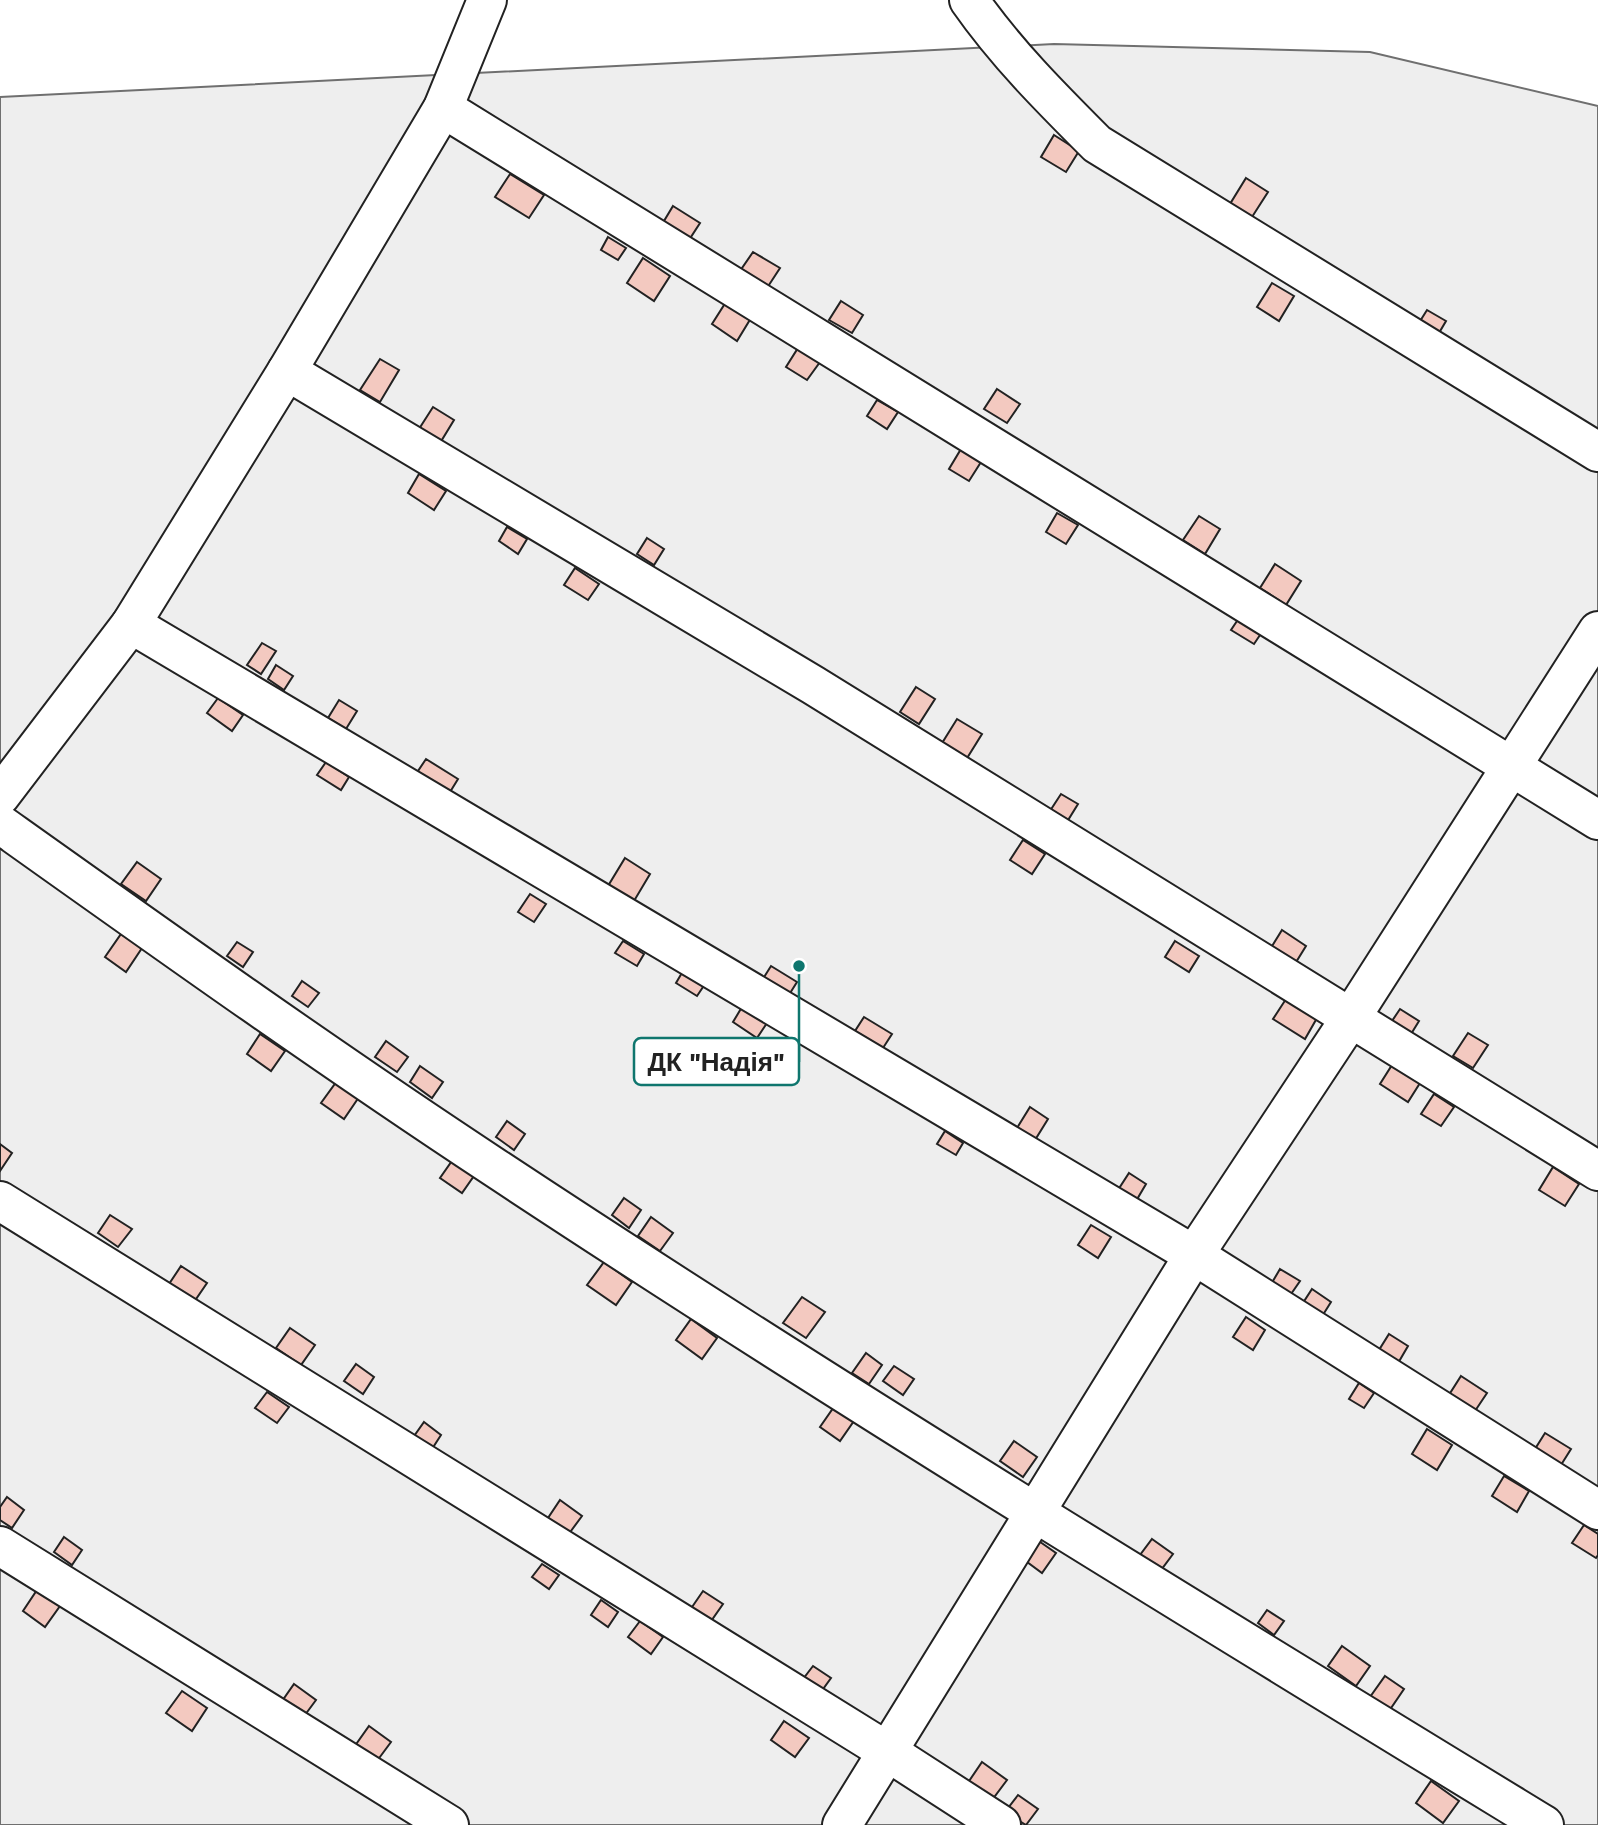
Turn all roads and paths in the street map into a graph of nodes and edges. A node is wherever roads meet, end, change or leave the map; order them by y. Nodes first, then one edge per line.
1 (487, 0) edge
2 (969, 0) edge
3 (443, 108) junction
4 (287, 371) junction
5 (1598, 452) edge
6 (131, 624) junction
7 (1598, 631) edge
8 (1512, 767) junction
9 (0, 796) edge
10 (1598, 820) edge
11 (0, 824) edge
12 (1350, 1019) junction
13 (1598, 1171) edge
14 (0, 1201) edge
15 (1194, 1255) junction
16 (1598, 1510) edge
17 (1033, 1513) junction
18 (0, 1546) edge
19 (888, 1752) junction
20 (449, 1825) edge
21 (842, 1825) edge
22 (1001, 1825) edge
23 (1544, 1825) edge

1 - 3 lane
2 - 5 lane
3 - 4 lane
3 - 8 lane
4 - 6 lane
4 - 12 lane
6 - 9 lane
6 - 15 lane
7 - 8 lane
8 - 10 lane
8 - 12 lane
11 - 17 lane
12 - 13 lane
12 - 15 lane
14 - 19 lane
15 - 16 lane
15 - 17 lane
17 - 19 lane
17 - 23 lane
18 - 20 lane
19 - 21 lane
19 - 22 lane

